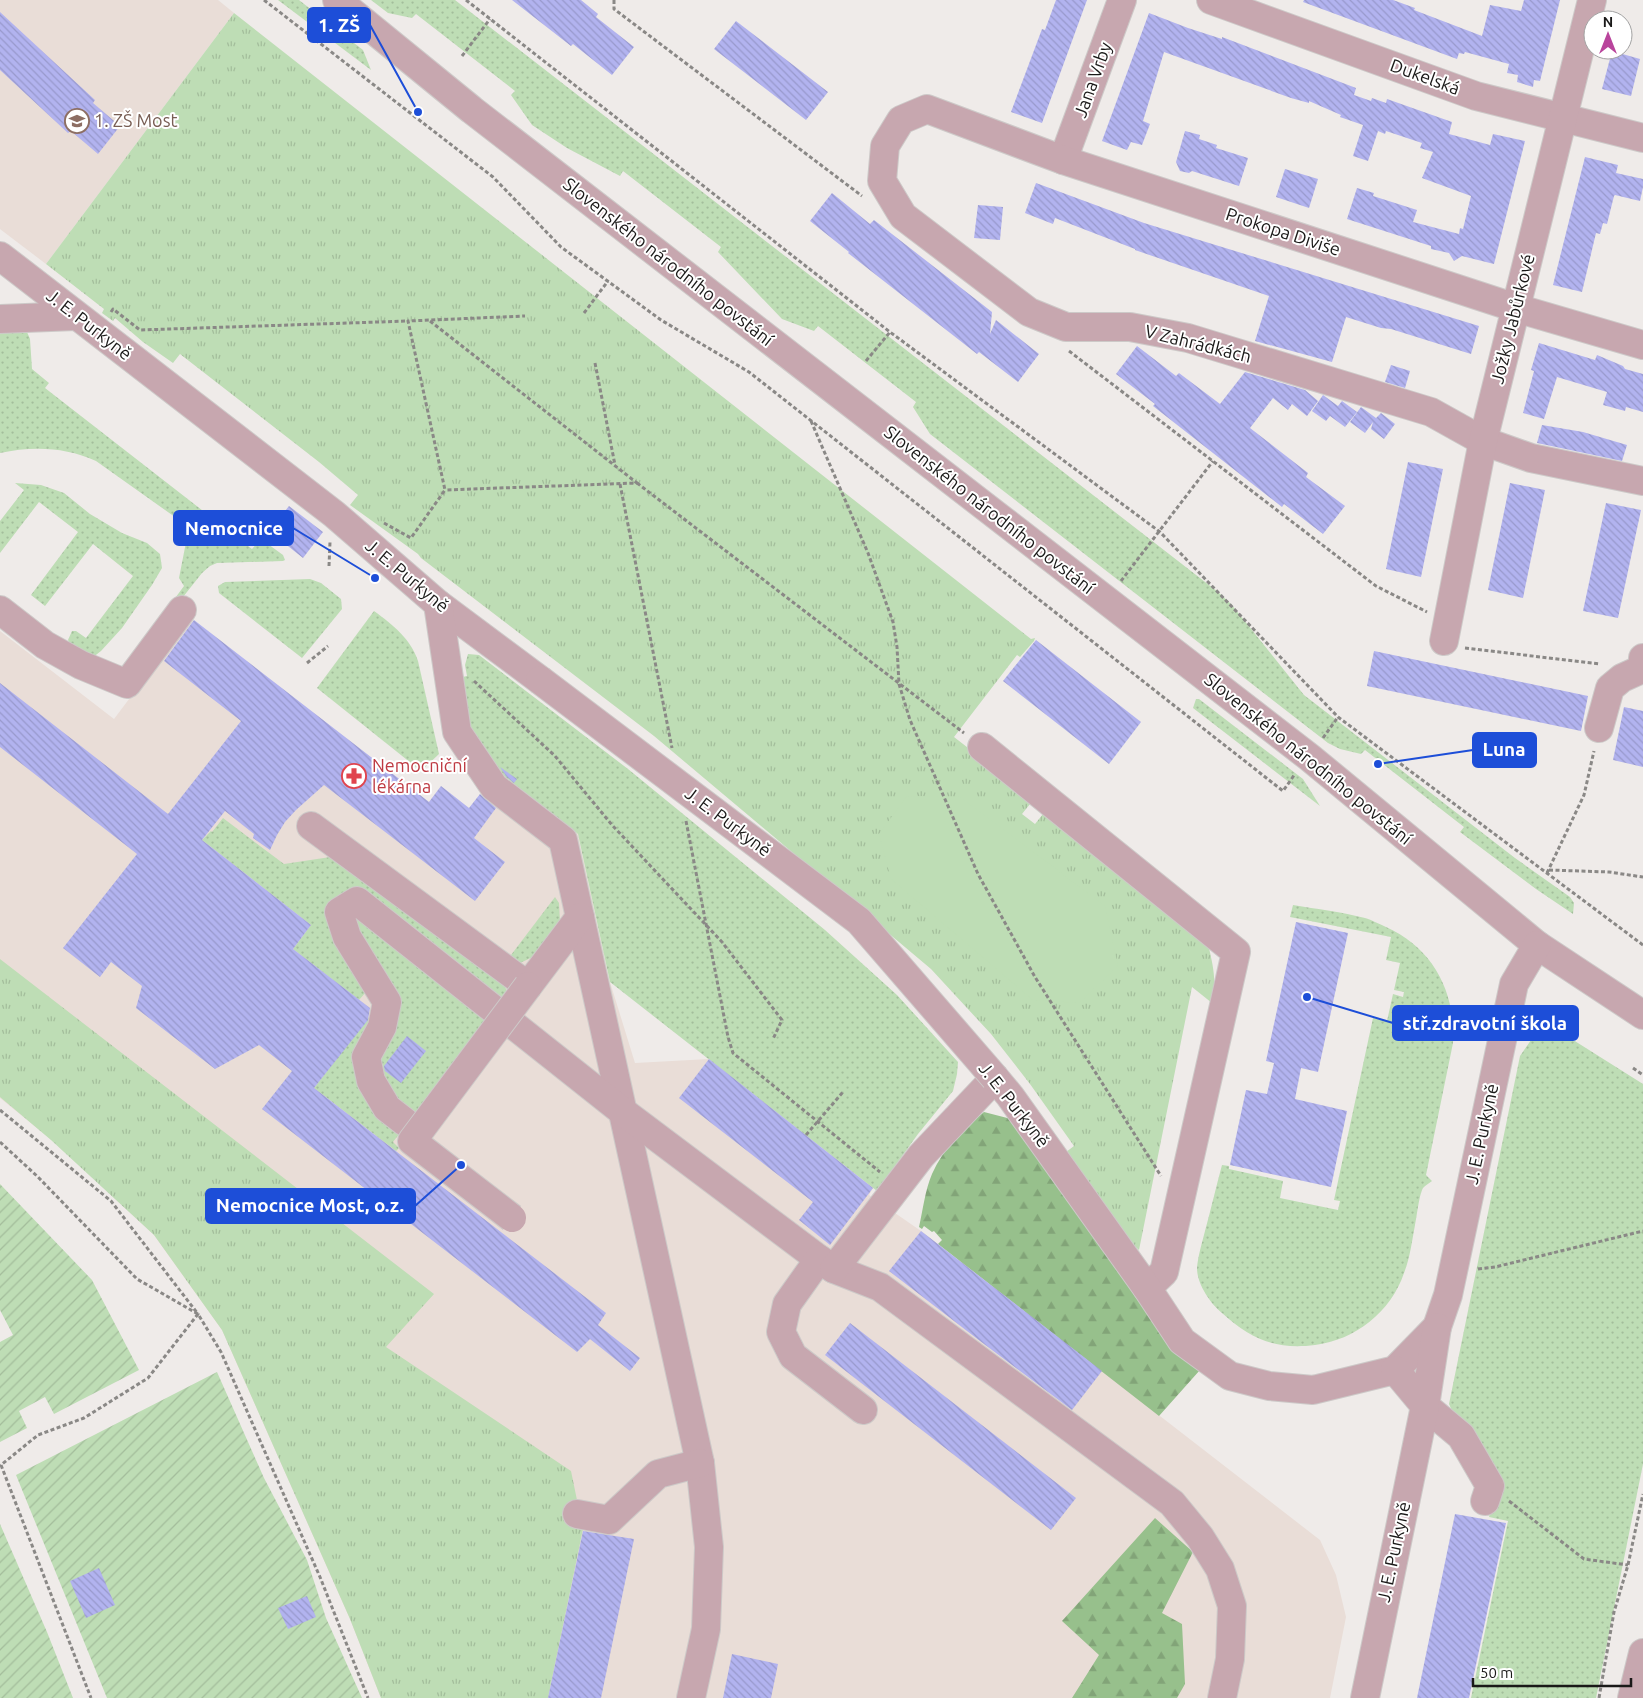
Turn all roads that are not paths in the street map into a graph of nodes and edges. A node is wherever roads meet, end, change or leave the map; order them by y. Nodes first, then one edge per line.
1 (337, 0) edge
2 (1122, 0) edge
3 (1211, 0) edge
4 (1592, 0) edge
5 (927, 109) joint
6 (1562, 118) junction
7 (1643, 138) edge
8 (1063, 160) junction
9 (0, 256) edge
10 (1516, 308) junction
11 (76, 316) junction
12 (0, 319) edge
13 (1643, 346) edge
14 (1482, 441) junction
15 (1643, 481) edge
16 (438, 604) junction
17 (0, 610) edge
18 (182, 610) dead end
19 (1445, 631) road end
20 (1643, 667) edge
21 (1599, 728) road end
22 (982, 747) road end
23 (311, 826) dead end
24 (580, 917) junction
25 (1537, 945) junction
26 (528, 986) junction
27 (1643, 1015) edge
28 (995, 1078) junction
29 (622, 1111) junction
30 (405, 1122) dead end
31 (512, 1218) dead end
32 (827, 1264) junction
33 (1148, 1288) junction
34 (1437, 1327) junction
35 (1395, 1370) junction
36 (1425, 1406) junction
37 (863, 1410) dead end
38 (700, 1463) junction
39 (1487, 1494) road end
40 (577, 1514) dead end
41 (1643, 1653) edge
42 (691, 1698) edge
43 (1222, 1698) edge
44 (1365, 1698) edge
45 (1632, 1698) edge

1 - 25 street, Slovenského národního povstání
2 - 8 street, Jana Vrby
3 - 6 street, Dukelská
4 - 6 street, Jožky Jabůrkové
5 - 8 street, Prokopa Diviše
5 - 14 street, V Zahrádkách
6 - 7 street, Dukelská
6 - 10 street, Jožky Jabůrkové
8 - 10 street, Prokopa Diviše
9 - 11 street, J. E. Purkyně
10 - 13 street, Prokopa Diviše
10 - 14 street, Jožky Jabůrkové
11 - 12 street
11 - 16 street, J. E. Purkyně
14 - 15 street, V Zahrádkách
14 - 19 street, Jožky Jabůrkové
16 - 24 street
16 - 28 street, J. E. Purkyně, bridge
17 - 18 street
20 - 21 street
22 - 33 street
23 - 26 street
24 - 26 street
24 - 29 street
25 - 27 street, Slovenského národního povstání
25 - 34 street, J. E. Purkyně
26 - 31 street, bridge
28 - 32 street
28 - 33 street, J. E. Purkyně
29 - 30 street
29 - 32 street
29 - 38 street
32 - 37 street
32 - 43 street
33 - 35 street, J. E. Purkyně
34 - 35 street, J. E. Purkyně
34 - 36 street, J. E. Purkyně
35 - 36 street
36 - 39 street
36 - 44 street, J. E. Purkyně
38 - 40 street
38 - 42 street
41 - 45 street

